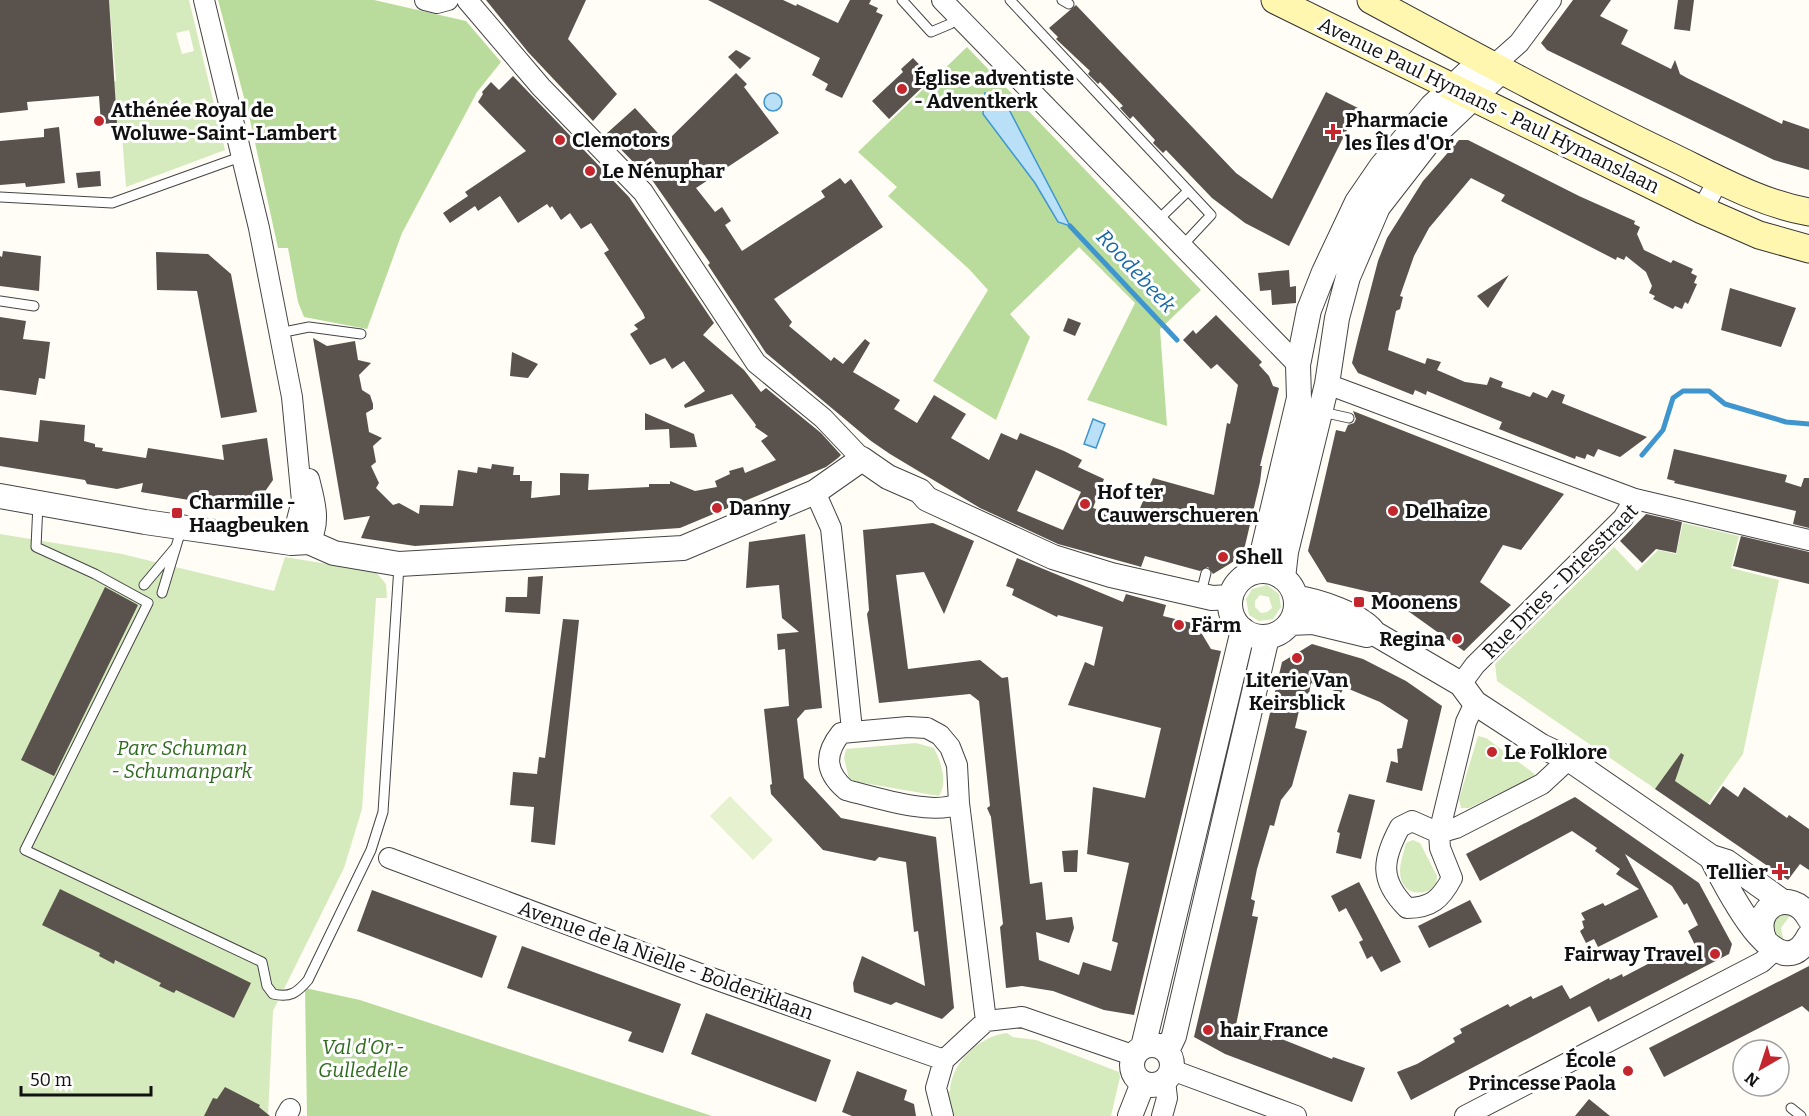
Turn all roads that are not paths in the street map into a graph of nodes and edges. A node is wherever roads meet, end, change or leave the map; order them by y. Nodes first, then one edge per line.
1 (204, 0) edge
2 (425, 0) edge
3 (448, 0) edge
4 (467, 0) edge
5 (902, 0) edge
6 (942, 0) edge
7 (1010, 0) edge
8 (1275, 0) edge
9 (1371, 0) edge
10 (1551, 0) edge
11 (958, 17) junction
12 (1493, 66) junction
13 (1463, 92) junction
14 (243, 156) junction
15 (1719, 179) junction
16 (1188, 191) junction
17 (0, 196) edge
18 (1702, 210) junction
19 (1809, 212) edge
20 (1157, 221) junction
21 (1182, 246) junction
22 (1809, 249) edge
23 (0, 301) edge
24 (34, 306) dead end
25 (1308, 310) junction
26 (1337, 318) junction
27 (279, 333) junction
28 (361, 334) dead end
29 (1298, 365) junction
30 (1327, 384) junction
31 (1318, 411) junction
32 (1349, 418) dead end
33 (862, 459) junction
34 (815, 492) junction
35 (0, 496) edge
36 (927, 499) junction
37 (1635, 499) junction
38 (38, 503) junction
39 (181, 535) junction
40 (1809, 540) edge
41 (300, 542) junction
42 (399, 564) junction
43 (1251, 567) junction
44 (144, 585) dead end
45 (1290, 588) junction
46 (162, 593) dead end
47 (1231, 597) junction
48 (1290, 623) junction
49 (1243, 630) junction
50 (1374, 633) junction
51 (1267, 637) junction
52 (1468, 694) junction
53 (852, 730) junction
54 (1569, 759) junction
55 (959, 803) junction
56 (1711, 857) junction
57 (389, 858) dead end
58 (1783, 902) junction
59 (1808, 929) edge
60 (1770, 945) junction
61 (986, 1021) junction
62 (1139, 1052) junction
63 (944, 1060) junction
64 (1162, 1071) junction
65 (1791, 1108) dead end
66 (943, 1116) edge
67 (1130, 1116) edge
68 (1162, 1116) edge
69 (1296, 1116) edge
70 (1465, 1116) edge
71 (1801, 1116) edge

1 - 14 street
2 - 3 street
4 - 33 street
5 - 11 lane
6 - 11 street
7 - 16 lane
8 - 13 main road, Avenue Paul Hymans - Paul Hymanslaan
9 - 12 main road, Avenue Paul Hymans - Paul Hymanslaan
10 - 12 street
11 - 20 street
12 - 13 street
12 - 15 main road, Avenue Paul Hymans - Paul Hymanslaan
13 - 18 main road, Avenue Paul Hymans - Paul Hymanslaan
13 - 25 street
13 - 26 street
14 - 17 lane
14 - 27 street
15 - 18 street
15 - 19 main road, Avenue Paul Hymans - Paul Hymanslaan
16 - 20 lane
16 - 21 lane
18 - 22 main road, Avenue Paul Hymans - Paul Hymanslaan
20 - 21 street
21 - 29 street
23 - 24 lane
25 - 26 street
25 - 29 street
26 - 30 street
27 - 28 lane
27 - 41 street
29 - 43 street
30 - 31 street
30 - 37 street
31 - 32 lane
31 - 45 street
33 - 34 street
33 - 36 street
34 - 36 street
34 - 42 street
34 - 53 street
35 - 38 street
36 - 47 street
37 - 40 street, Rue Dries - Driesstraat
37 - 52 street, Rue Dries - Driesstraat
38 - 39 street
38 - 42 lane
39 - 41 street
39 - 44 lane
39 - 46 lane
41 - 42 street
43 - 45 street
43 - 47 street
45 - 48 street
45 - 50 street
47 - 49 street
48 - 50 street
48 - 51 street
49 - 51 street
49 - 62 street
50 - 52 street
51 - 64 street
52 - 54 street
52 - 54 street, Rue Dries - Driesstraat
53 - 55 street
53 - 55 street
54 - 56 street
55 - 61 street
56 - 58 street
56 - 60 street
57 - 63 street, Avenue de la Nielle - Bolderiklaan
58 - 59 street
58 - 60 street
59 - 60 street
60 - 70 street
61 - 62 street
61 - 63 street
62 - 64 street
62 - 64 street
63 - 66 street
64 - 67 street
64 - 68 street
64 - 69 street
65 - 71 lane

